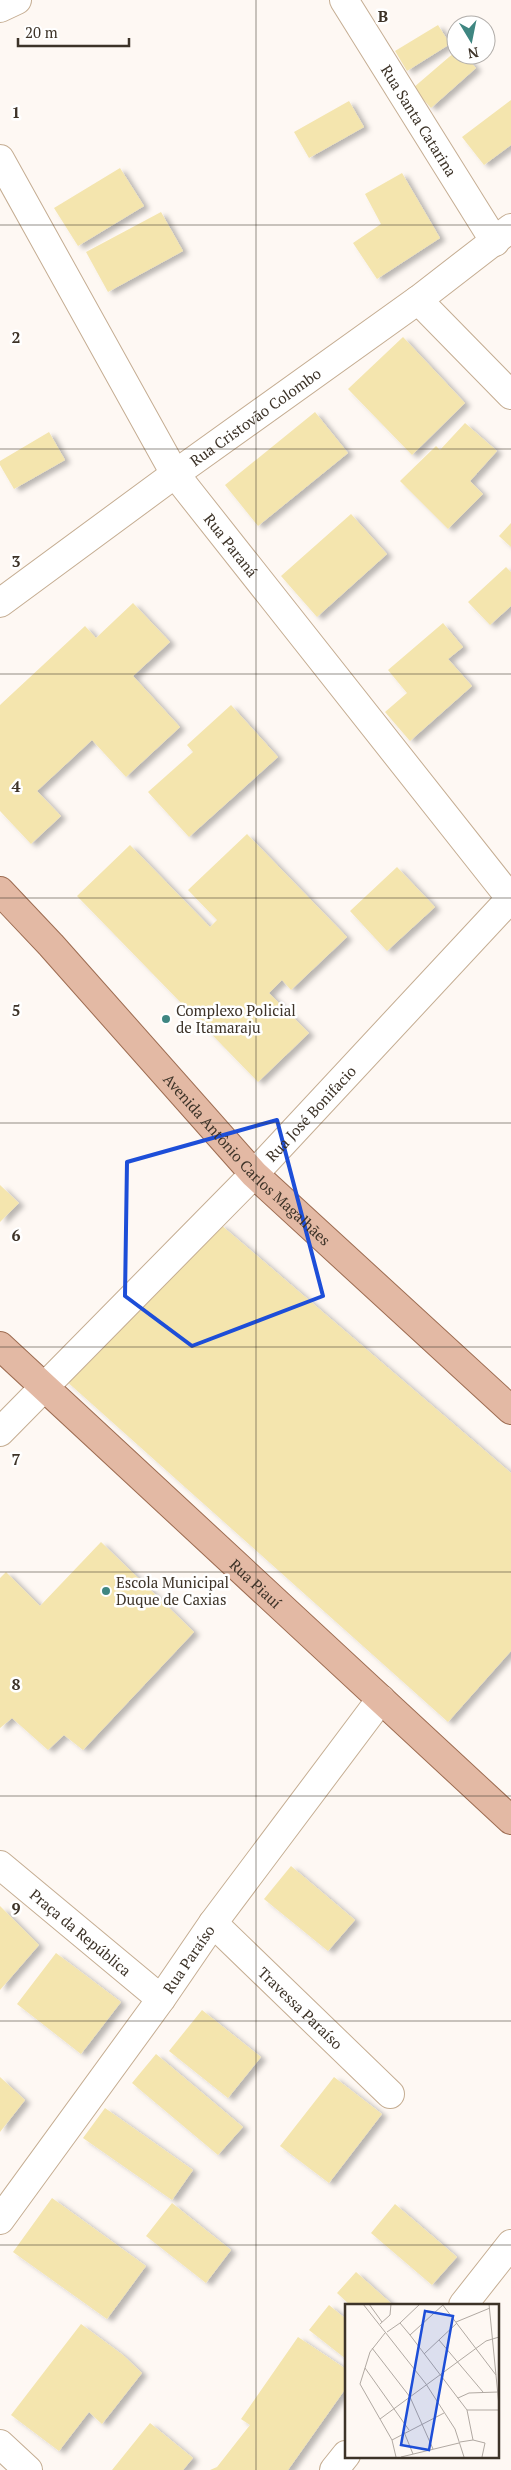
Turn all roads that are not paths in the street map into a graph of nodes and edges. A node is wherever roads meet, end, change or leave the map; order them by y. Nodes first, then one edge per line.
1 (17, 0) edge
2 (344, 0) edge
3 (0, 8) edge
4 (0, 159) edge
5 (503, 235) edge
6 (418, 300) junction
7 (511, 395) edge
8 (176, 474) junction
9 (0, 603) edge
10 (0, 892) edge
11 (511, 899) edge
12 (254, 1174) junction
13 (0, 1346) edge
14 (45, 1386) junction
15 (511, 1410) edge
16 (0, 1432) edge
17 (381, 1699) junction
18 (511, 1820) edge
19 (0, 1865) edge
20 (213, 1923) junction
21 (161, 2000) junction
22 (390, 2094) dead end
23 (0, 2220) edge
24 (511, 2244) edge
25 (464, 2304) edge
26 (0, 2444) edge
27 (345, 2456) edge
28 (28, 2470) edge
29 (334, 2470) edge

1 - 3 street
2 - 5 street, Rua Santa Catarina
4 - 8 street, Rua Paraná
5 - 6 street, Rua Cristovão Colombo
6 - 7 street
6 - 8 street, Rua Cristovão Colombo
8 - 9 street, Rua Cristovão Colombo
8 - 11 street, Rua Paraná
10 - 12 main road, Avenida Antônio Carlos Magalhães
11 - 12 street, Rua José Bonifacio
12 - 14 street, Rua José Bonifacio
12 - 15 main road, Avenida Antônio Carlos Magalhães
13 - 14 main road, Rua Piauí
14 - 16 street, Rua José Bonifacio
14 - 17 main road, Rua Piauí
17 - 18 main road, Rua Piauí
17 - 20 street, Rua Paraíso
19 - 21 street, Praça da República
20 - 21 street, Rua Paraíso
20 - 22 street, Travessa Paraíso
21 - 23 street, Rua Paraíso
24 - 25 street
26 - 28 street
27 - 29 street

